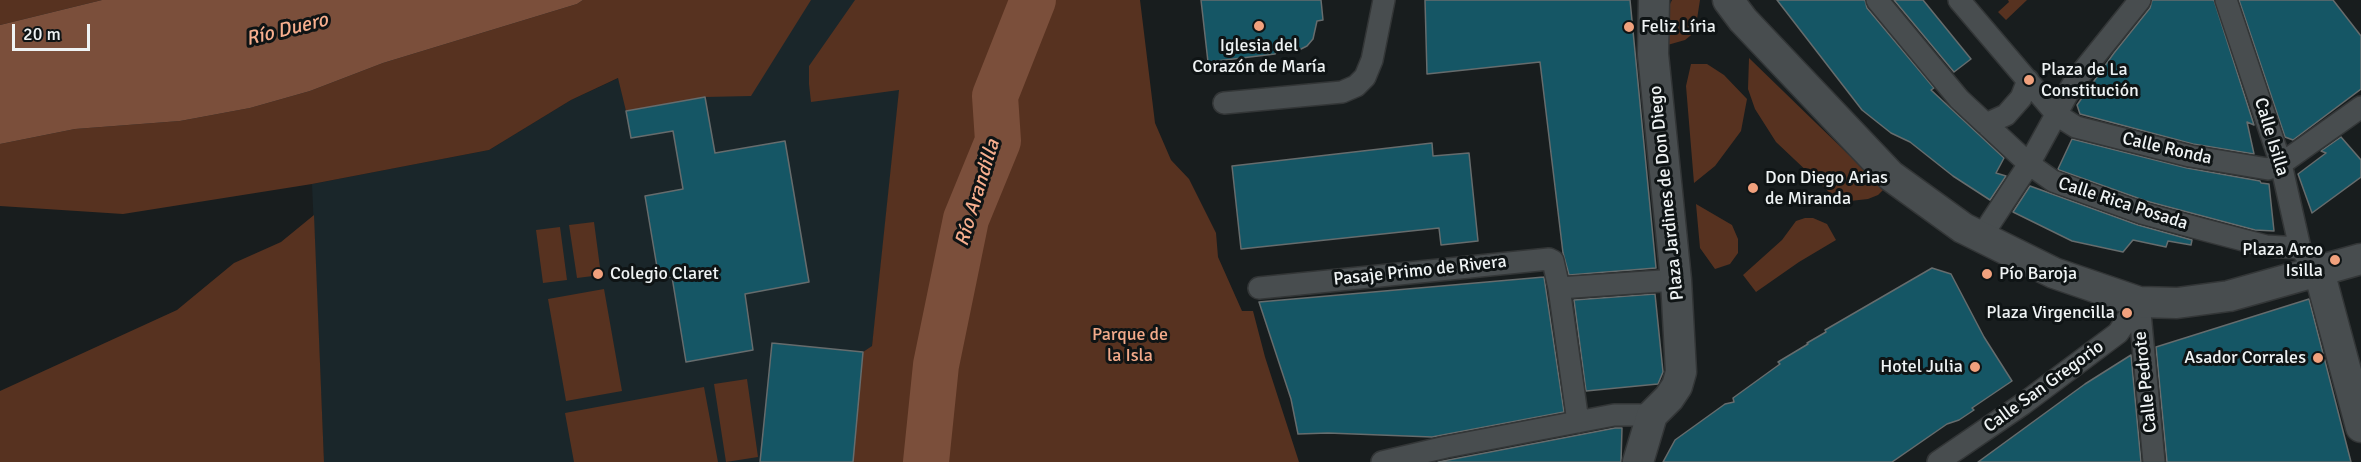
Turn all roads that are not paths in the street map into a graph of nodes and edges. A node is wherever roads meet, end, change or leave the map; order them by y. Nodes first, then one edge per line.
1 (1384, 0) edge
2 (1654, 0) edge
3 (1728, 0) edge
4 (1877, 0) edge
5 (2140, 0) edge
6 (2226, 0) edge
7 (1964, 2) edge
8 (2028, 80) junction
9 (1224, 103) dead end
10 (2361, 107) edge
11 (2057, 115) junction
12 (1986, 124) junction
13 (2029, 164) junction
14 (2281, 164) junction
15 (1981, 237) junction
16 (2300, 248) junction
17 (2361, 259) edge
18 (2319, 271) junction
19 (1676, 280) junction
20 (1259, 288) dead end
21 (1559, 288) junction
22 (2139, 302) junction
23 (1652, 415) junction
24 (1578, 422) junction
25 (2361, 427) edge
26 (1382, 462) edge
27 (1638, 462) edge
28 (1938, 462) edge
29 (2154, 462) edge

1 - 9 street
2 - 19 street, Plaza Jardines de Don Diego
3 - 15 street
4 - 12 street, Calle Rica Posada
5 - 11 street
6 - 14 street, Calle Isilla
7 - 8 street, Calle Ronda
8 - 11 street, Calle Ronda
8 - 12 street
10 - 14 street
11 - 13 street
11 - 14 street, Calle Ronda
12 - 13 street, Calle Rica Posada
13 - 15 street
13 - 16 street, Calle Rica Posada
14 - 16 street, Calle Isilla
15 - 22 street
16 - 18 street, Calle Isilla
17 - 18 street
18 - 22 street
18 - 25 street
19 - 21 street
19 - 23 street, Plaza Jardines de Don Diego
20 - 21 street, Pasaje Primo de Rivera
21 - 24 street, Pasaje Primo de Rivera
22 - 28 street, Calle San Gregorio
22 - 29 street, Calle Pedrote
23 - 24 street
23 - 27 street
24 - 26 street

